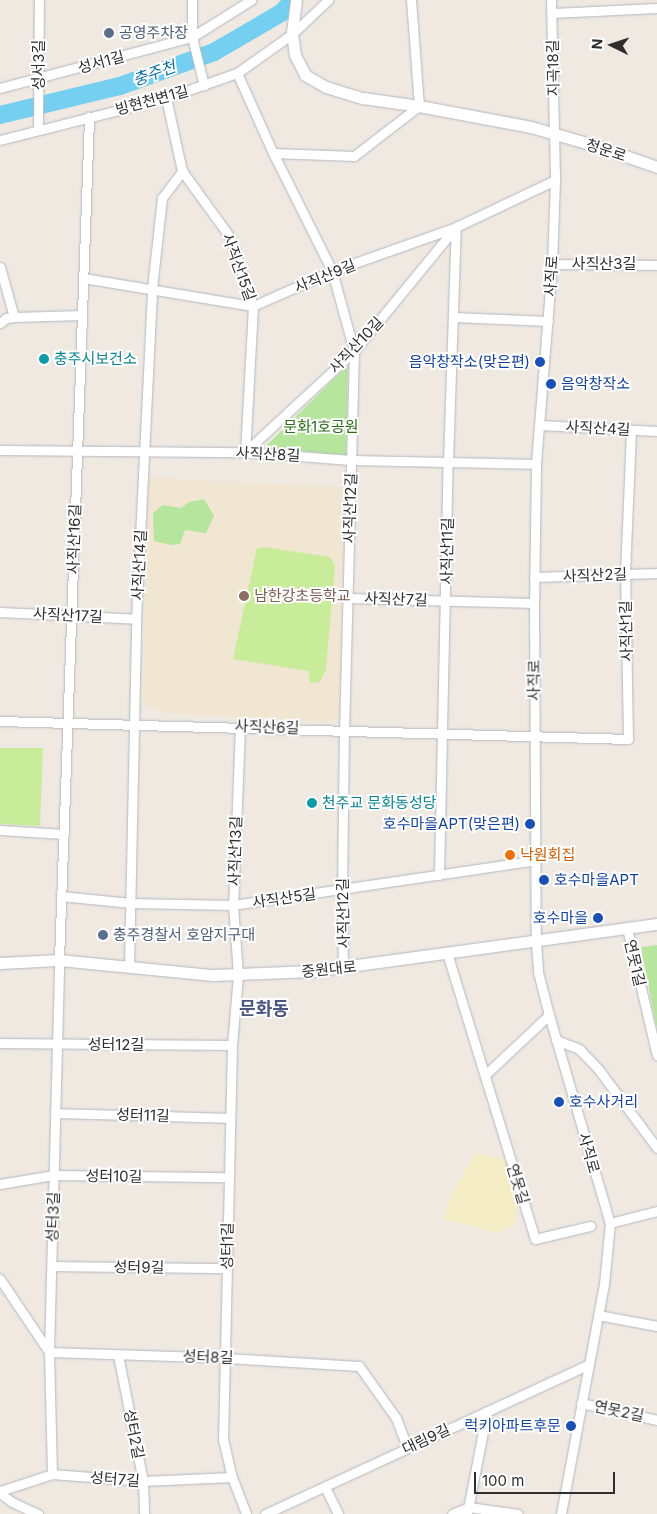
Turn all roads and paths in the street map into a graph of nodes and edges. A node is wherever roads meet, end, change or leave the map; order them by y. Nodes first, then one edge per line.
1 (39, 0) edge
2 (192, 0) edge
3 (251, 0) edge
4 (296, 0) edge
5 (328, 0) edge
6 (411, 0) edge
7 (551, 0) edge
8 (657, 8) edge
9 (552, 13) junction
10 (292, 34) junction
11 (192, 37) junction
12 (237, 73) junction
13 (39, 79) junction
14 (204, 86) junction
15 (0, 88) edge
16 (166, 98) junction
17 (419, 106) junction
18 (89, 117) junction
19 (38, 130) junction
20 (555, 135) junction
21 (0, 140) edge
22 (273, 153) junction
23 (657, 167) edge
24 (182, 171) junction
25 (555, 180) junction
26 (456, 227) junction
27 (552, 264) junction
28 (657, 264) edge
29 (0, 267) edge
30 (332, 271) junction
31 (83, 278) junction
32 (152, 288) junction
33 (253, 306) junction
34 (82, 315) junction
35 (14, 317) junction
36 (454, 317) junction
37 (548, 321) junction
38 (0, 323) edge
39 (354, 351) junction
40 (539, 425) junction
41 (631, 430) junction
42 (657, 430) edge
43 (0, 450) edge
44 (77, 450) junction
45 (144, 450) junction
46 (245, 452) junction
47 (351, 460) junction
48 (448, 462) junction
49 (536, 464) junction
50 (657, 573) edge
51 (625, 574) junction
52 (534, 577) junction
53 (347, 598) junction
54 (446, 601) junction
55 (534, 603) junction
56 (0, 612) edge
57 (72, 615) junction
58 (136, 619) junction
59 (0, 721) edge
60 (68, 722) junction
61 (134, 723) junction
62 (240, 726) junction
63 (344, 729) junction
64 (443, 734) junction
65 (534, 738) junction
66 (0, 830) edge
67 (64, 834) junction
68 (536, 860) junction
69 (439, 874) junction
70 (342, 890) junction
71 (62, 896) junction
72 (131, 903) junction
73 (233, 905) junction
74 (657, 924) edge
75 (627, 928) junction
76 (536, 942) junction
77 (447, 954) junction
78 (59, 960) junction
79 (0, 963) edge
80 (129, 966) junction
81 (344, 968) junction
82 (238, 975) junction
83 (549, 1015) junction
84 (556, 1040) junction
85 (0, 1042) edge
86 (57, 1044) junction
87 (232, 1045) junction
88 (657, 1056) edge
89 (485, 1075) junction
90 (55, 1113) junction
91 (230, 1118) junction
92 (657, 1148) edge
93 (54, 1175) junction
94 (228, 1177) junction
95 (0, 1184) edge
96 (657, 1211) edge
97 (610, 1223) junction
98 (590, 1226) dead end
99 (52, 1266) junction
100 (227, 1268) junction
101 (0, 1279) edge
102 (598, 1315) junction
103 (657, 1326) edge
104 (49, 1352) junction
105 (118, 1355) junction
106 (226, 1358) junction
107 (588, 1365) junction
108 (581, 1403) junction
109 (487, 1411) junction
110 (657, 1420) edge
111 (407, 1448) junction
112 (52, 1474) junction
113 (232, 1477) junction
114 (143, 1481) junction
115 (325, 1487) junction
116 (0, 1492) edge
117 (468, 1511) edge
118 (38, 1514) edge
119 (144, 1514) edge
120 (246, 1514) edge
121 (265, 1514) edge
122 (338, 1514) edge
123 (452, 1514) edge
124 (518, 1514) edge
125 (561, 1514) edge

1 - 13 street, 성서3길
2 - 11 street
3 - 11 street, 성서1길
4 - 10 street
5 - 10 street, 빙현천변1길
6 - 17 street
7 - 9 street, 지곡18길
8 - 9 street
9 - 20 street, 지곡18길
10 - 12 street, 빙현천변1길
10 - 17 street
11 - 13 street, 성서1길
11 - 14 street
12 - 14 street, 빙현천변1길
12 - 22 street, 사직산12길
13 - 15 street, 성서1길
13 - 19 street, 성서3길
14 - 16 street, 빙현천변1길
16 - 18 street, 빙현천변1길
16 - 24 street, 사직산15길
17 - 20 street
17 - 22 street
18 - 19 street, 빙현천변1길
18 - 31 street, 사직산16길
19 - 21 street, 빙현천변1길
20 - 23 street, 청운로
20 - 25 street, 사직로
22 - 30 street, 사직산12길
24 - 32 street, 사직산14길
24 - 33 street, 사직산15길
25 - 26 street, 사직산9길
25 - 27 street, 사직로
26 - 30 street, 사직산9길
26 - 36 street, 사직산11길
26 - 39 street, 사직산10길
27 - 28 street, 사직산3길
27 - 37 street, 사직로
29 - 35 street
30 - 33 street, 사직산9길
30 - 39 street, 사직산12길
31 - 32 street
31 - 34 street, 사직산16길
32 - 33 street
32 - 45 street, 사직산14길
33 - 46 street, 사직산15길
34 - 35 street
34 - 44 street, 사직산16길
35 - 38 street
36 - 37 street
36 - 48 street, 사직산11길
37 - 40 street, 사직로
39 - 46 street, 사직산10길
39 - 47 street, 사직산12길
40 - 41 street, 사직산4길
40 - 49 street, 사직로
41 - 42 street, 사직산4길
41 - 51 street, 사직산1길
43 - 44 street, 사직산8길
44 - 45 street, 사직산8길
44 - 57 street, 사직산16길
45 - 46 street, 사직산8길
45 - 58 street, 사직산14길
46 - 47 street, 사직산8길
47 - 48 street, 사직산8길
47 - 53 street, 사직산12길
48 - 49 street, 사직산8길
48 - 54 street, 사직산11길
49 - 52 street, 사직로
50 - 51 street, 사직산2길
51 - 52 street, 사직산2길
51 - 65 street, 사직산1길
52 - 55 street, 사직로
53 - 54 street, 사직산7길
53 - 63 street, 사직산12길
54 - 55 street, 사직산7길
54 - 64 street, 사직산11길
55 - 65 street, 사직로
56 - 57 street, 사직산17길
57 - 58 street, 사직산17길
57 - 60 street, 사직산16길
58 - 61 street, 사직산14길
59 - 60 street, 사직산6길
60 - 61 street, 사직산6길
60 - 67 street, 사직산16길
61 - 62 street, 사직산6길
61 - 72 street, 사직산14길
62 - 63 street, 사직산6길
62 - 73 street, 사직산13길
63 - 64 street, 사직산6길
63 - 70 street, 사직산12길
64 - 65 street, 사직산6길
64 - 69 street, 사직산11길
65 - 68 street, 사직로
66 - 67 street
67 - 71 street, 사직산16길
68 - 69 street, 사직산5길
68 - 76 street, 사직로
69 - 70 street, 사직산5길
70 - 73 street, 사직산5길
70 - 81 street, 사직산12길
71 - 72 street, 사직산5길
71 - 78 street, 사직산16길
72 - 73 street, 사직산5길
72 - 80 street, 사직산14길
73 - 82 street, 사직산13길
74 - 75 street, 중원대로
75 - 76 street, 중원대로
75 - 88 street, 연못1길
76 - 77 street, 중원대로
76 - 83 street, 사직로
77 - 81 street, 중원대로
77 - 89 street, 연못길
78 - 79 street, 중원대로
78 - 80 street, 중원대로
78 - 86 street, 성터3길
80 - 82 street, 중원대로
81 - 82 street, 중원대로
82 - 87 street, 성터1길
83 - 84 street, 사직로
83 - 89 street
84 - 92 street
84 - 97 street, 사직로
85 - 86 street, 성터12길
86 - 87 street, 성터12길
86 - 90 street, 성터3길
87 - 91 street, 성터1길
89 - 98 street, 연못길
90 - 91 street, 성터11길
90 - 93 street, 성터3길
91 - 94 street, 성터1길
93 - 94 street, 성터10길
93 - 95 street, 성터10길
93 - 99 street, 성터3길
94 - 100 street, 성터1길
96 - 97 street
97 - 102 street, 사직로
99 - 100 street, 성터9길
99 - 104 street, 성터3길
100 - 106 street, 성터1길
101 - 104 street
102 - 103 street
102 - 107 street, 사직로
104 - 105 street, 성터8길
104 - 112 street, 성터3길
105 - 106 street, 성터8길
105 - 114 street, 성터2길
106 - 111 street, 성터8길
106 - 113 street, 성터1길
107 - 108 street, 사직로
107 - 109 street, 대림9길
108 - 110 street, 연못2길
108 - 125 street, 사직로
109 - 111 street, 대림9길
109 - 117 street
111 - 115 street, 대림9길
112 - 114 street, 성터7길
112 - 116 street, 성터7길
113 - 114 street, 성터7길
113 - 120 street, 성터1길
114 - 119 street, 성터2길
115 - 121 street, 대림9길
115 - 122 street
116 - 118 street
117 - 123 street
117 - 124 street

